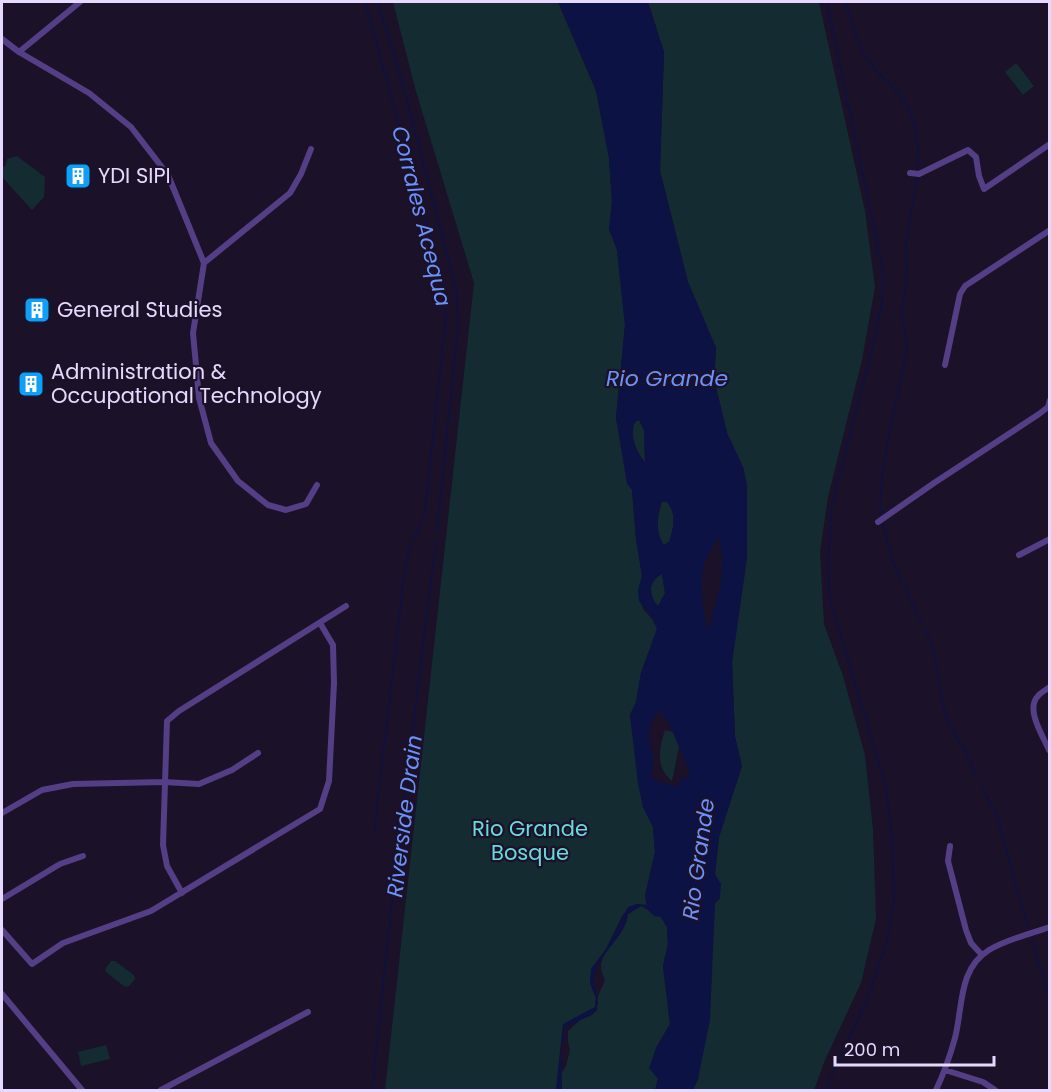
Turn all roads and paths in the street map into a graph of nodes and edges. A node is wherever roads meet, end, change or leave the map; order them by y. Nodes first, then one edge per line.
1 (80, 2) edge
2 (2, 39) edge
3 (20, 52) junction
4 (1050, 144) edge
5 (311, 149) dead end
6 (910, 173) dead end
7 (1050, 230) edge
8 (204, 263) junction
9 (945, 365) dead end
10 (1050, 400) edge
11 (317, 485) dead end
12 (879, 522) dead end
13 (1050, 539) edge
14 (1019, 555) dead end
15 (346, 606) dead end
16 (320, 623) junction
17 (1050, 687) edge
18 (1049, 750) edge
19 (258, 753) dead end
20 (164, 782) junction
21 (2, 813) edge
22 (950, 846) dead end
23 (83, 856) dead end
24 (183, 893) junction
25 (2, 898) edge
26 (1050, 927) edge
27 (2, 930) edge
28 (982, 955) junction
29 (2, 994) edge
30 (308, 1012) dead end
31 (945, 1070) junction
32 (82, 1090) edge
33 (161, 1090) edge
34 (936, 1090) edge
35 (995, 1090) edge

1 - 3 street
2 - 3 street
3 - 8 street
4 - 6 street
5 - 8 street
7 - 9 street
8 - 11 street
10 - 12 street
13 - 14 street
15 - 16 street
16 - 20 street
16 - 24 street
17 - 18 street
19 - 20 street
20 - 21 street
20 - 24 street
22 - 28 street
23 - 25 street
24 - 27 street
26 - 28 street
28 - 31 street
29 - 32 street
30 - 33 street
31 - 34 street
31 - 35 street

